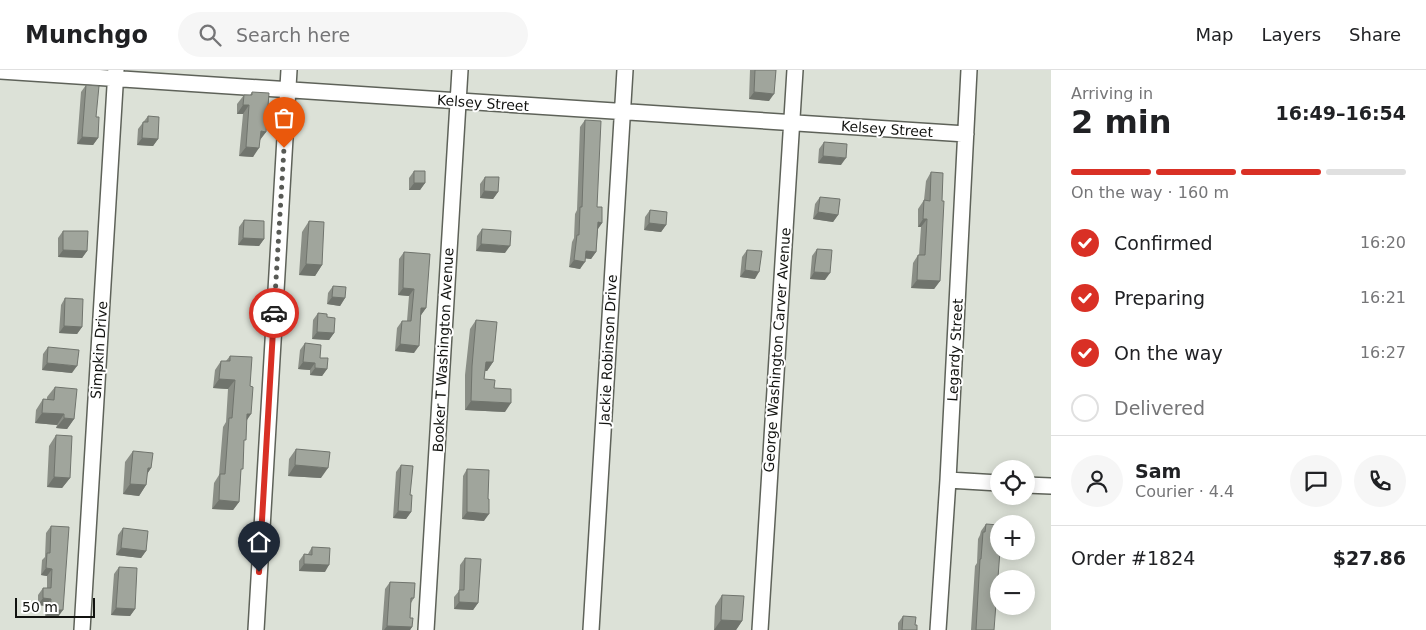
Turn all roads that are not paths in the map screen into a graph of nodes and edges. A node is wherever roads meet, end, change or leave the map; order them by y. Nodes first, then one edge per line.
1 (288, 70) edge
2 (460, 70) edge
3 (625, 70) edge
4 (795, 70) edge
5 (969, 70) edge
6 (0, 71) edge
7 (116, 74) edge
8 (287, 90) junction
9 (458, 101) junction
10 (622, 112) junction
11 (791, 123) junction
12 (966, 134) junction
13 (948, 480) junction
14 (990, 482) edge
15 (1035, 485) edge
16 (1051, 486) edge
17 (82, 630) edge
18 (256, 630) edge
19 (426, 630) edge
20 (591, 630) edge
21 (760, 630) edge
22 (938, 630) edge

1 - 8 street
2 - 9 street, Booker T Washington Avenue
3 - 10 street, Jackie Robinson Drive
4 - 11 street, George Washington Carver Avenue
5 - 12 street, Legardy Street
6 - 7 street, Kelsey Street
7 - 8 street, Kelsey Street
7 - 17 street, Simpkin Drive
8 - 9 street, Kelsey Street
8 - 18 street
9 - 10 street, Kelsey Street
9 - 19 street, Booker T Washington Avenue
10 - 11 street, Kelsey Street
10 - 20 street, Jackie Robinson Drive
11 - 12 street, Kelsey Street
11 - 21 street, George Washington Carver Avenue
12 - 13 street, Legardy Street
13 - 14 street
13 - 22 street, Legardy Street
15 - 16 street

